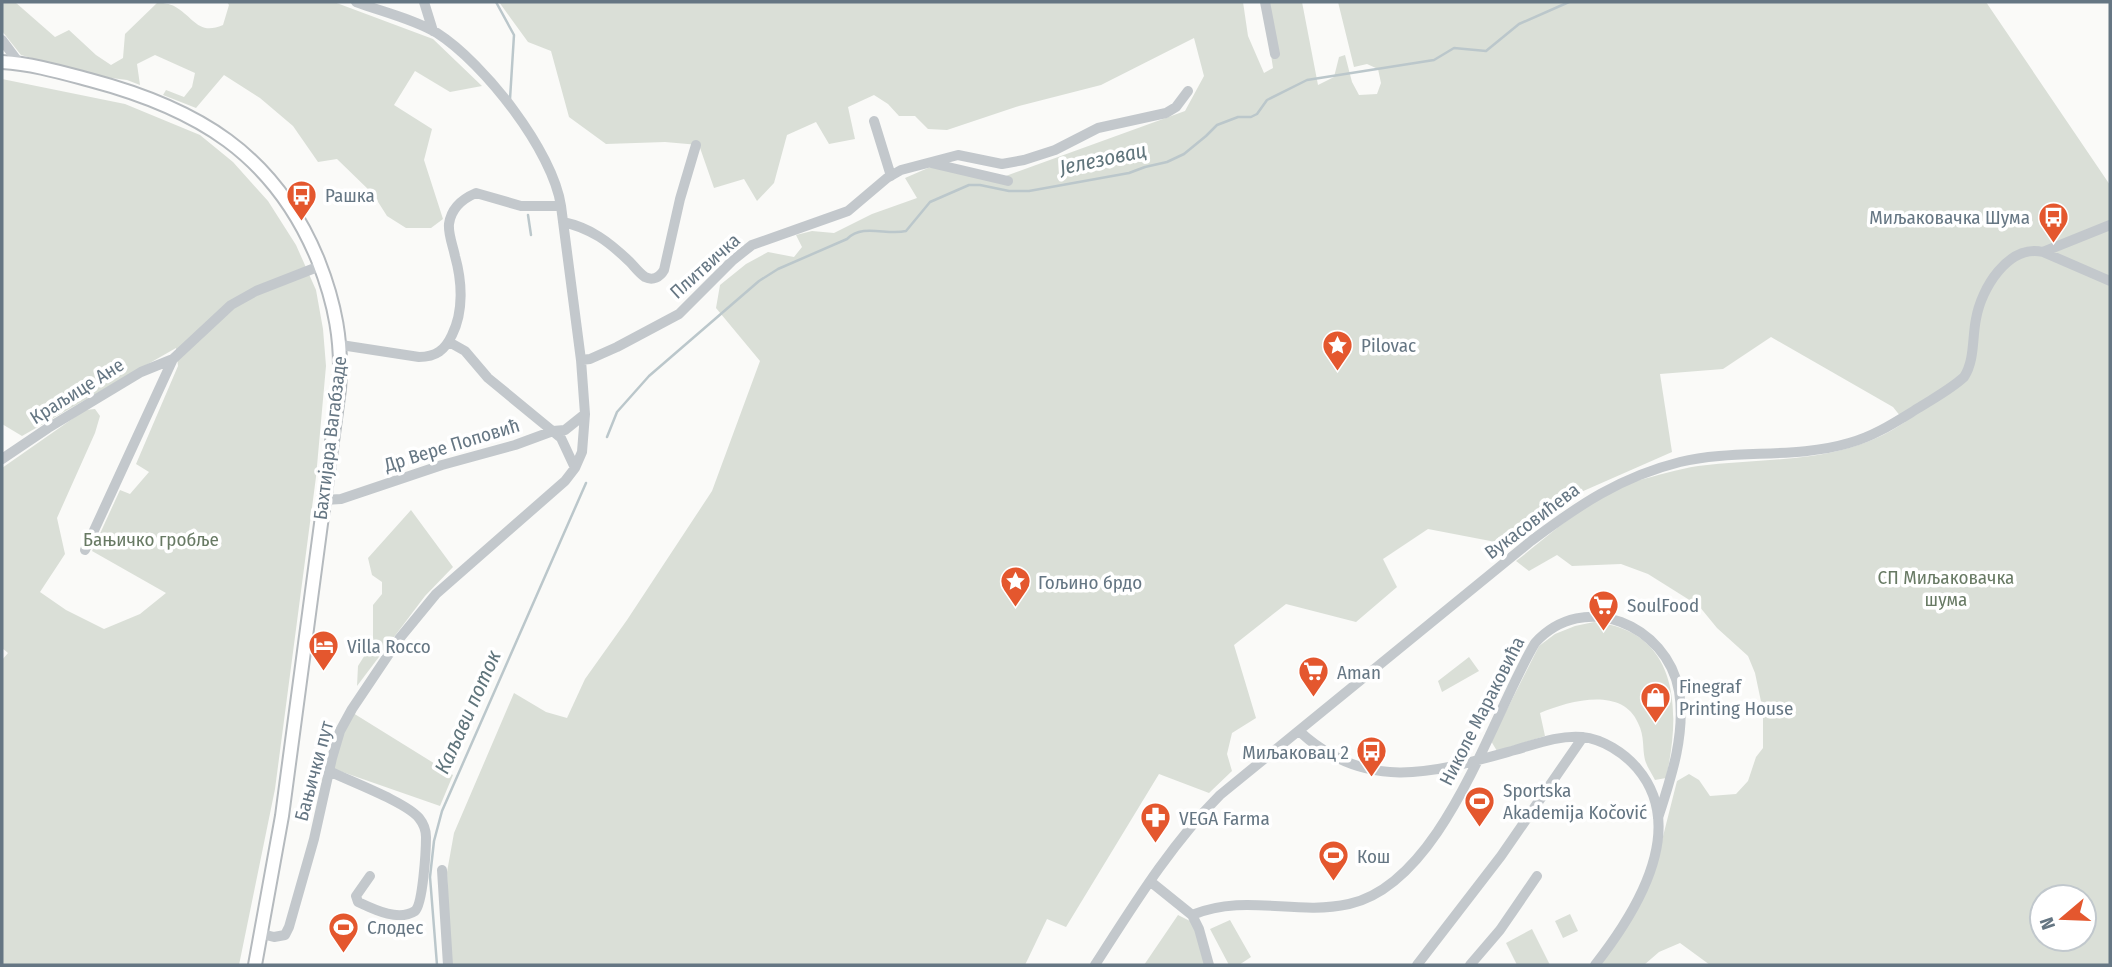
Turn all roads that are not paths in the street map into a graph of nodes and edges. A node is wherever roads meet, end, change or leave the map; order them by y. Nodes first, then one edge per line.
1 (356, 2) edge
2 (424, 2) edge
3 (1265, 2) edge
4 (433, 31) junction
5 (2, 40) edge
6 (1275, 54) dead end
7 (2, 62) edge
8 (19, 63) junction
9 (1188, 91) dead end
10 (874, 121) dead end
11 (696, 145) dead end
12 (927, 162) junction
13 (891, 176) junction
14 (1008, 181) dead end
15 (561, 206) junction
16 (563, 222) junction
17 (2110, 225) edge
18 (2043, 252) junction
19 (320, 266) junction
20 (2110, 281) edge
21 (449, 342) junction
22 (341, 345) junction
23 (173, 359) junction
24 (581, 360) junction
25 (585, 414) junction
26 (553, 431) junction
27 (2, 459) edge
28 (575, 468) junction
29 (324, 500) junction
30 (85, 550) dead end
31 (1299, 731) junction
32 (1584, 737) junction
33 (1476, 761) junction
34 (329, 771) junction
35 (1658, 818) junction
36 (442, 870) dead end
37 (370, 876) dead end
38 (1537, 876) dead end
39 (1151, 882) junction
40 (1192, 915) junction
41 (262, 934) junction
42 (255, 965) edge
43 (448, 965) edge
44 (1095, 965) edge
45 (1209, 965) edge
46 (1417, 965) edge
47 (1470, 965) edge
48 (1595, 965) edge

1 - 4 street
2 - 4 street
3 - 6 street
4 - 15 street
5 - 8 street
7 - 8 main road, Бахтијара Вагабзаде
8 - 19 main road, Бахтијара Вагабзаде
9 - 12 street, Плитвичка
10 - 13 street
11 - 16 street
12 - 13 street, Плитвичка
12 - 14 street
13 - 24 street, Плитвичка
15 - 16 street
15 - 21 street
16 - 24 street
17 - 18 street, Вукасовићева
18 - 20 street
18 - 31 street, Вукасовићева
19 - 22 main road, Бахтијара Вагабзаде
19 - 23 street
21 - 22 street
21 - 26 street
22 - 29 main road, Бахтијара Вагабзаде
23 - 27 street, Краљице Ане
23 - 30 street
24 - 25 street
25 - 26 street, Др Вере Поповић
25 - 28 street
26 - 28 street
26 - 29 street, Др Вере Поповић
28 - 34 street, Бањички пут
29 - 41 main road, Бахтијара Вагабзаде
31 - 33 street
31 - 39 street, Вукасовићева
32 - 33 street
32 - 35 street
32 - 46 street
33 - 35 street, Николе Мараковића
33 - 40 street, Николе Мараковића
34 - 37 street
34 - 41 street, Бањички пут
35 - 48 street
36 - 43 street
38 - 47 street
39 - 40 street
39 - 44 street, Вукасовићева
40 - 45 street
41 - 42 main road, Бахтијара Вагабзаде

